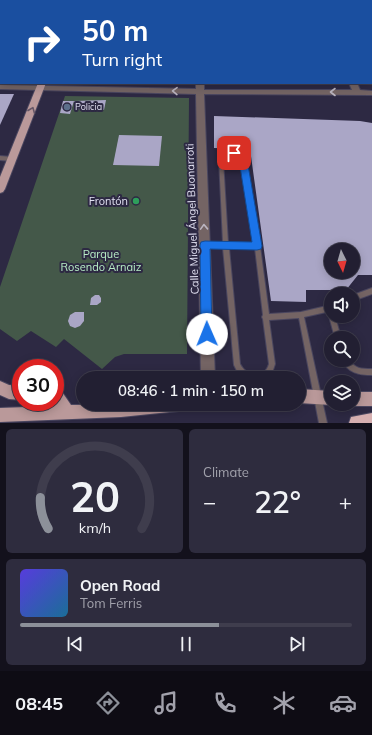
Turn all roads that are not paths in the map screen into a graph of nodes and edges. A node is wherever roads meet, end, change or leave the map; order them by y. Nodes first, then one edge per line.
1 (353, 84) edge
2 (41, 85) edge
3 (0, 87) edge
4 (200, 87) edge
5 (357, 93) junction
6 (372, 93) edge
7 (0, 158) edge
8 (12, 159) junction
9 (0, 189) edge
10 (205, 245) junction
11 (226, 246) junction
12 (257, 246) junction
13 (372, 290) edge
14 (360, 295) edge
15 (324, 313) edge
16 (301, 315) junction
17 (265, 317) junction
18 (350, 367) edge
19 (208, 371) edge
20 (372, 372) edge
21 (0, 388) edge
22 (12, 392) edge
23 (306, 396) edge
24 (324, 397) edge
25 (360, 399) edge
26 (372, 399) edge
27 (64, 408) edge
28 (76, 410) edge
29 (67, 412) junction
30 (0, 415) edge
31 (372, 421) edge
32 (323, 423) edge
33 (357, 423) edge

1 - 5 street
2 - 3 street
4 -> 2 street
8 -> 2 main road
5 -> 4 street
10 -> 4 street, Calle Miguel Ángel Buonarroti
5 - 6 street
7 - 8 lane
8 - 9 main road
10 - 11 lane
10 - 19 street, Calle Miguel Ángel Buonarroti
11 - 12 lane
11 - 12 lane
11 - 17 lane
12 - 17 lane
13 - 14 lane
15 - 16 lane
16 - 17 lane
16 - 24 lane
18 - 20 lane
21 - 22 main road
23 - 24 main road
24 - 32 lane
25 - 26 main road
27 - 29 main road
28 - 29 main road
29 - 30 main road
31 - 33 highway

